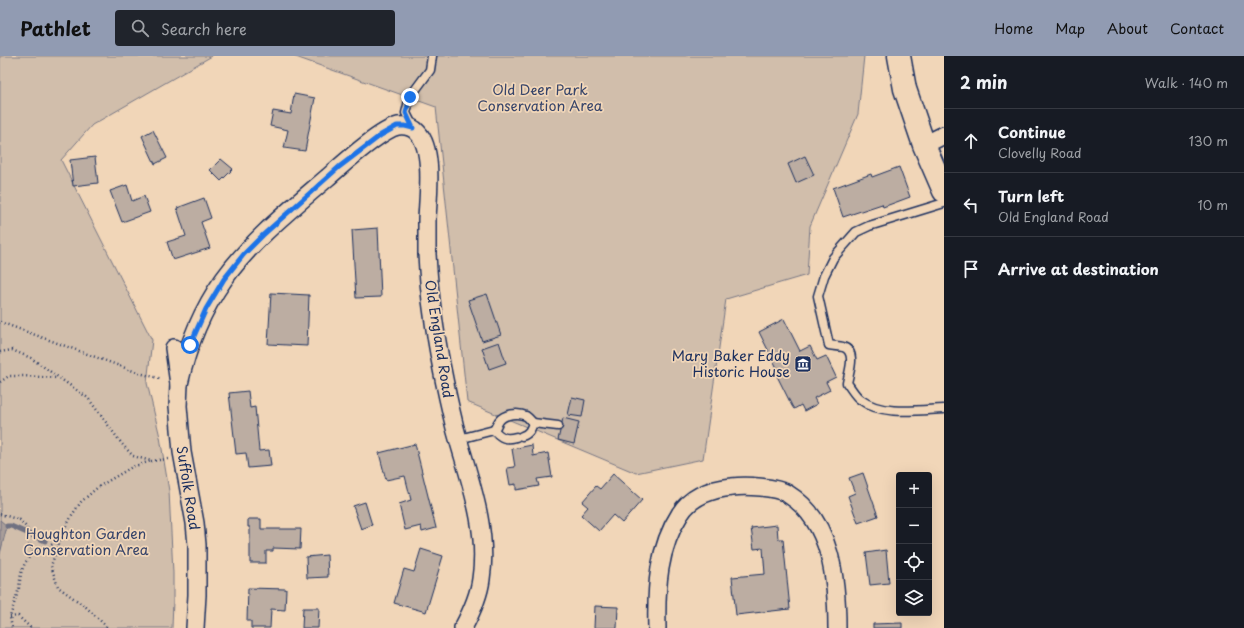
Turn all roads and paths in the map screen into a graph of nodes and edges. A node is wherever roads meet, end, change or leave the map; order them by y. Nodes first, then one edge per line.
1 (432, 56) edge
2 (899, 56) edge
3 (413, 128) junction
4 (944, 135) edge
5 (924, 145) junction
6 (944, 191) edge
7 (944, 203) edge
8 (0, 322) edge
9 (174, 348) dead end
10 (0, 352) edge
11 (59, 378) junction
12 (0, 382) edge
13 (179, 384) junction
14 (944, 409) edge
15 (533, 423) junction
16 (558, 426) dead end
17 (494, 430) junction
18 (458, 439) junction
19 (0, 514) edge
20 (61, 537) junction
21 (33, 552) junction
22 (10, 616) junction
23 (12, 628) edge
24 (31, 628) edge
25 (107, 628) edge
26 (195, 628) edge
27 (463, 628) edge
28 (657, 628) edge
29 (837, 628) edge

1 - 3 lane, Old England Road
2 - 5 main road
3 - 13 street
3 - 18 street, Old England Road
4 - 5 street
5 - 6 main road
7 - 14 lane
8 - 13 path
9 - 13 street, Suffolk Road
10 - 11 path
11 - 12 path
11 - 20 path
13 - 26 street, Suffolk Road
15 - 16 lane
15 - 17 lane
15 - 17 lane
17 - 18 lane
18 - 27 street, Old England Road
19 - 21 path
20 - 21 path
20 - 25 path
21 - 22 path
22 - 23 path
22 - 24 path
28 - 29 street

